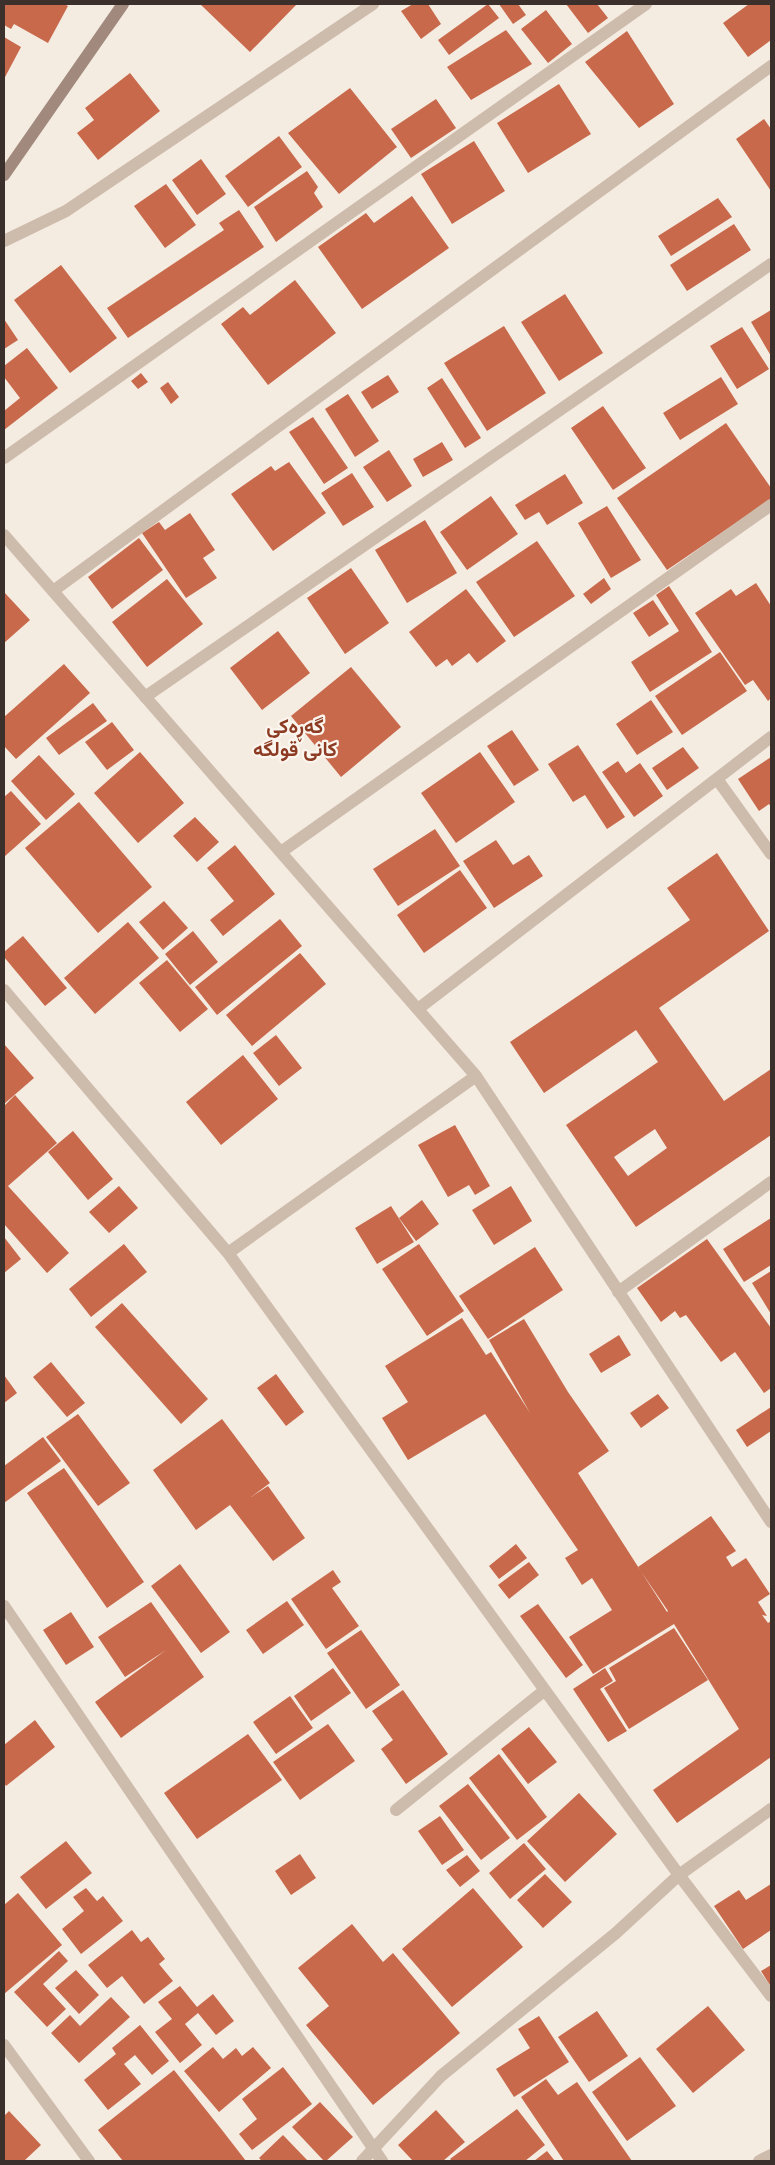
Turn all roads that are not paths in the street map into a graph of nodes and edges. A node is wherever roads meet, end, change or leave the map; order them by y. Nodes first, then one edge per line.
1 (123, 4) edge
2 (373, 4) edge
3 (646, 4) edge
4 (771, 66) edge
5 (4, 175) edge
6 (4, 241) edge
7 (771, 264) edge
8 (4, 458) edge
9 (771, 505) edge
10 (4, 535) edge
11 (53, 591) junction
12 (145, 697) junction
13 (771, 737) edge
14 (716, 779) junction
15 (281, 852) junction
16 (771, 854) edge
17 (4, 990) edge
18 (418, 1009) junction
19 (476, 1076) junction
20 (771, 1182) edge
21 (228, 1253) junction
22 (618, 1292) junction
23 (771, 1522) edge
24 (4, 1606) edge
25 (545, 1690) junction
26 (771, 1809) edge
27 (396, 1810) dead end
28 (679, 1874) junction
29 (771, 1996) edge
30 (4, 2045) edge
31 (374, 2148) junction
32 (771, 2155) edge
33 (89, 2161) edge
34 (362, 2161) edge
35 (382, 2161) edge
36 (759, 2161) edge

1 - 5 street
2 - 6 street
3 - 8 street
4 - 11 street
7 - 12 street
9 - 15 street
10 - 11 street
11 - 12 street
12 - 15 street
13 - 14 street
14 - 16 street
14 - 18 street
15 - 18 street
17 - 21 street
18 - 19 street
19 - 21 street
19 - 22 street
20 - 22 street
21 - 25 street
22 - 23 street
24 - 31 street
25 - 27 street
25 - 28 street
26 - 28 street
28 - 29 street
28 - 31 street
30 - 33 street
31 - 34 street
31 - 35 street
32 - 36 street

